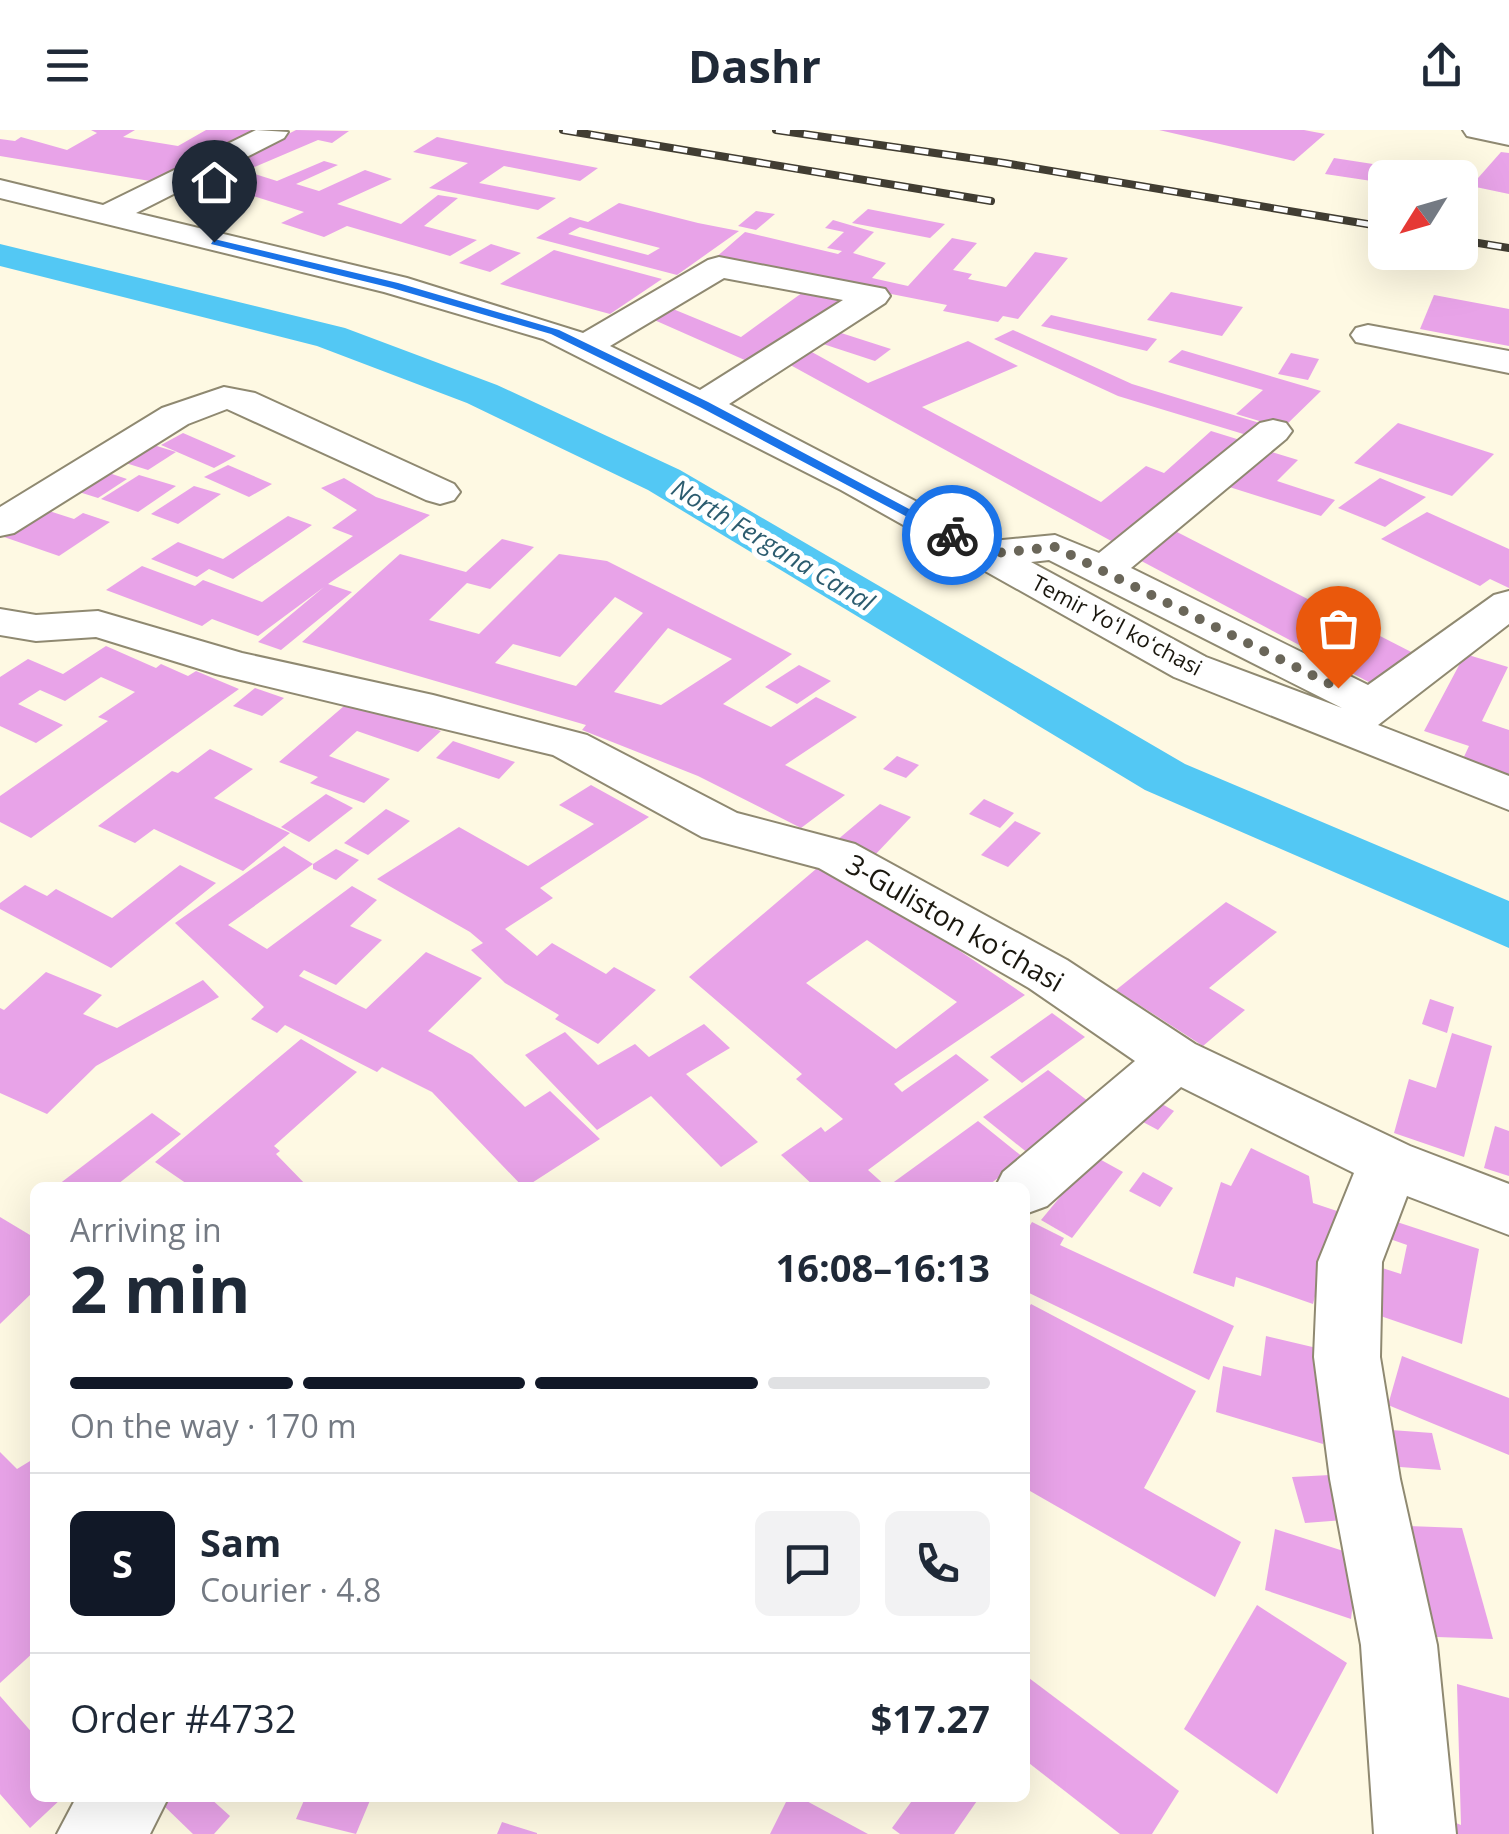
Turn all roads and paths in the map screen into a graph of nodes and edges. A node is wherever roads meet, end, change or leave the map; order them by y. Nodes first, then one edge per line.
1 (1477, 130) edge
2 (274, 132) edge
3 (1509, 136) edge
4 (0, 189) edge
5 (105, 216) junction
6 (1368, 335) dead end
7 (585, 346) junction
8 (1509, 362) edge
9 (704, 404) junction
10 (1272, 431) dead end
11 (440, 492) dead end
12 (0, 524) edge
13 (986, 554) junction
14 (1102, 570) junction
15 (1509, 604) edge
16 (12, 637) edge
17 (1359, 717) junction
18 (1509, 794) edge
19 (1175, 1059) junction
20 (1389, 1162) junction
21 (1030, 1185) edge
22 (1509, 1210) edge
23 (125, 1802) edge
24 (98, 1834) edge
25 (1415, 1834) edge

1 - 3 street
2 - 5 street
4 - 5 street, Temir Yoʻl koʻchasi
5 - 7 street, Temir Yoʻl koʻchasi
6 - 8 street
7 - 9 street, Temir Yoʻl koʻchasi
7 - 9 street
9 - 13 street, Temir Yoʻl koʻchasi
10 - 14 street
11 - 12 street
13 - 14 street
13 - 17 street, Temir Yoʻl koʻchasi
14 - 17 street
15 - 17 street
16 - 19 street, 3-Guliston koʻchasi
17 - 18 street, Temir Yoʻl koʻchasi
19 - 20 street, 3-Guliston koʻchasi
19 - 21 street
20 - 22 street, 3-Guliston koʻchasi
20 - 25 street
23 - 24 street

